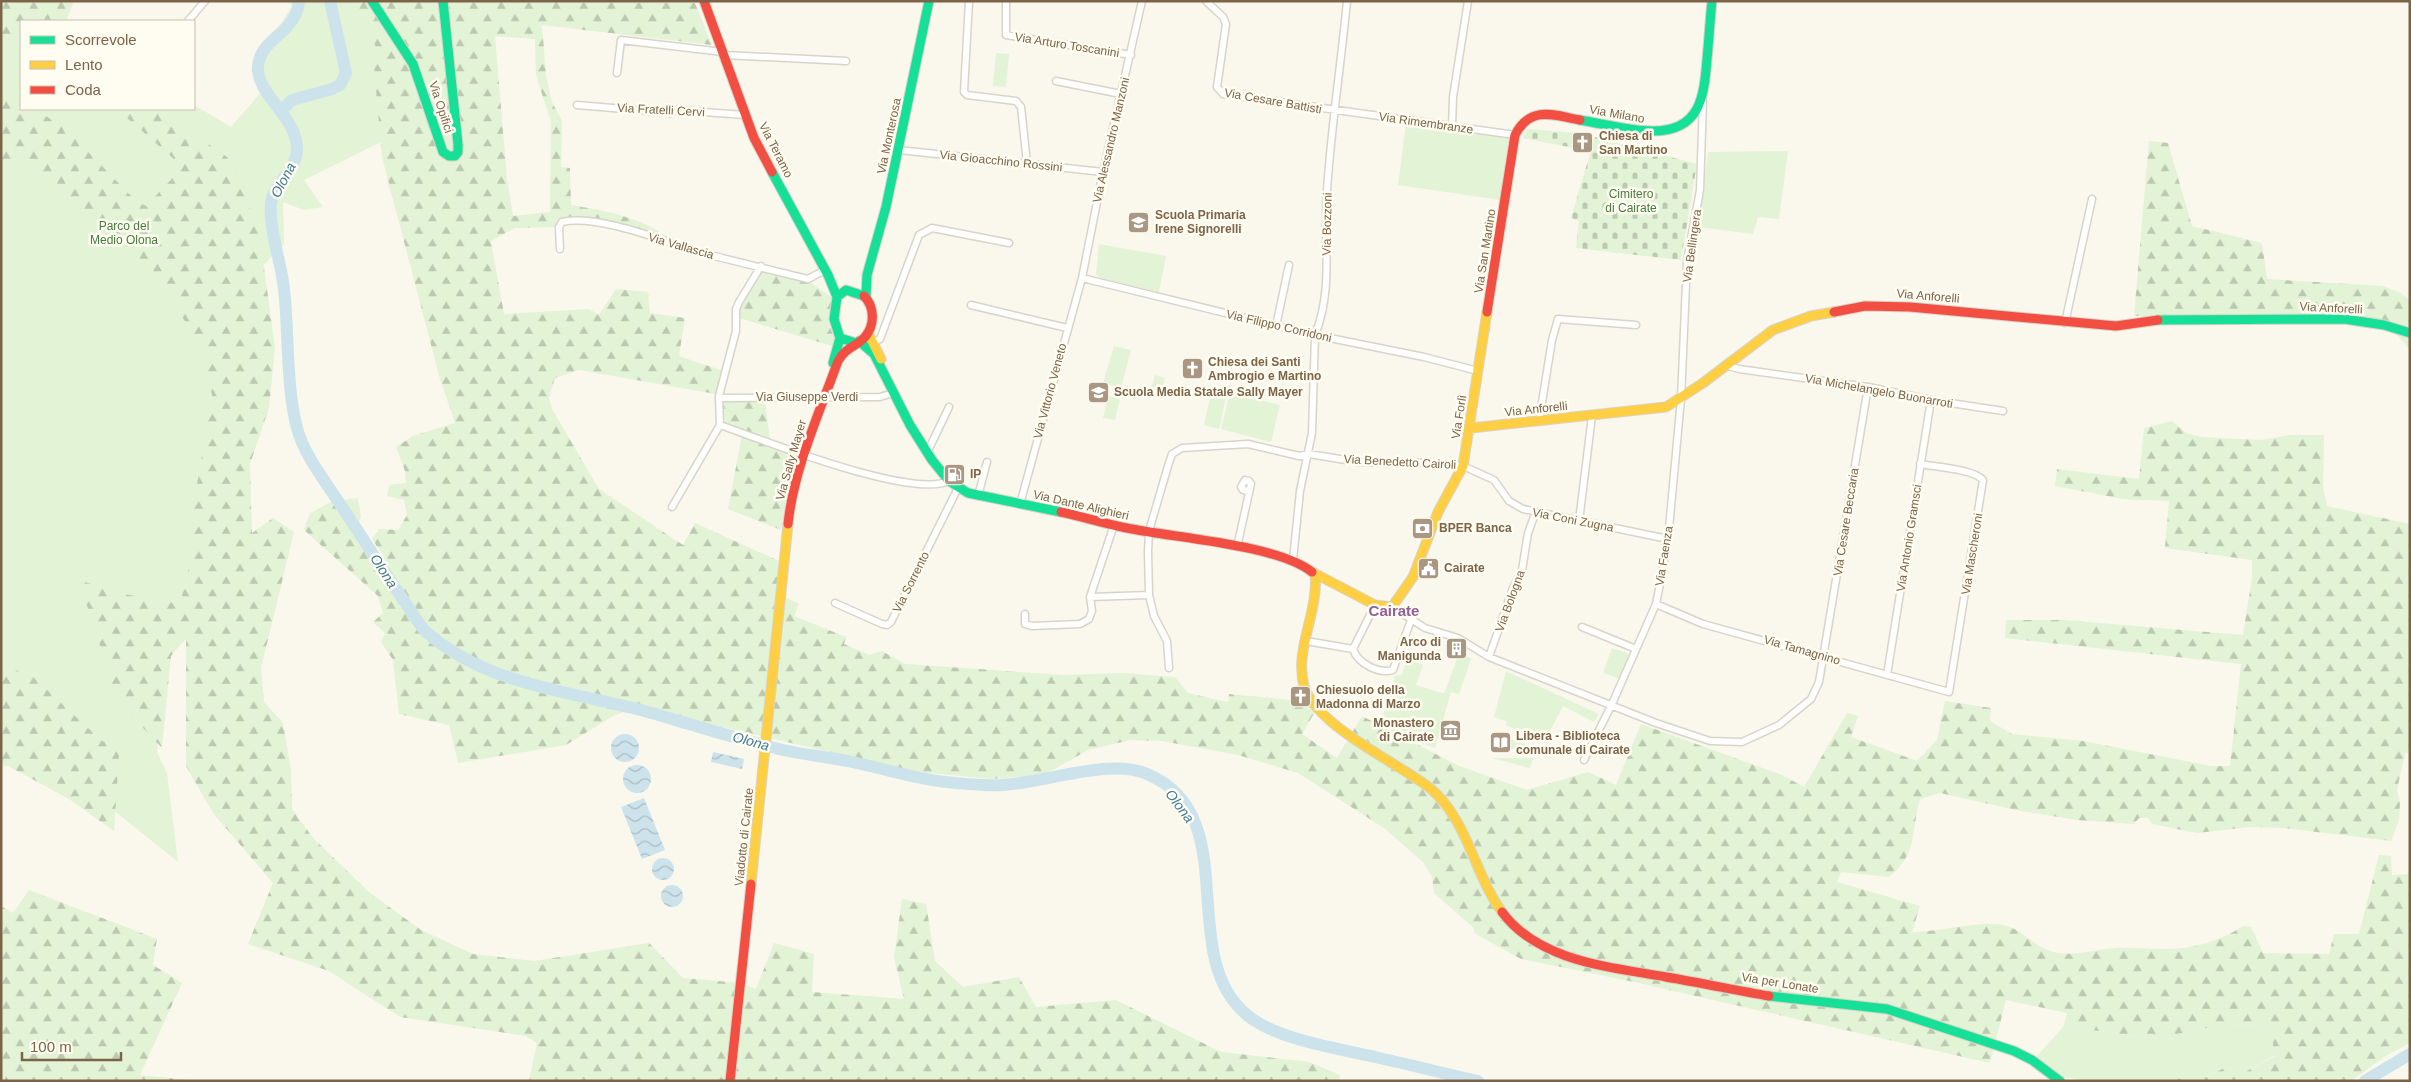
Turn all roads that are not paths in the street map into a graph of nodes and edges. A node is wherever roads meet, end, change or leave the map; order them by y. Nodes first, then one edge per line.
1 (204, 1) edge
2 (372, 1) edge
3 (443, 1) edge
4 (704, 1) edge
5 (929, 1) edge
6 (969, 1) edge
7 (1006, 1) edge
8 (1142, 1) edge
9 (1206, 1) edge
10 (1347, 1) edge
11 (1468, 1) edge
12 (1712, 1) edge
13 (189, 20) edge
14 (723, 53) junction
15 (1131, 55) junction
16 (846, 61) dead end
17 (618, 73) dead end
18 (1056, 81) dead end
19 (1121, 94) junction
20 (1704, 94) junction
21 (577, 105) dead end
22 (1336, 111) junction
23 (745, 115) junction
24 (1693, 115) junction
25 (1702, 124) junction
26 (1452, 127) junction
27 (1515, 135) junction
28 (899, 150) junction
29 (1027, 163) junction
30 (1103, 172) junction
31 (2092, 199) dead end
32 (1009, 243) dead end
33 (560, 249) dead end
34 (1289, 265) dead end
35 (761, 266) junction
36 (827, 273) junction
37 (867, 275) junction
38 (1082, 278) junction
39 (846, 290) junction
40 (856, 290) junction
41 (866, 296) junction
42 (837, 297) junction
43 (971, 305) dead end
44 (2065, 323) junction
45 (1636, 325) dead end
46 (1276, 326) junction
47 (1067, 328) junction
48 (868, 333) junction
49 (2410, 333) edge
50 (1315, 335) junction
51 (840, 338) junction
52 (856, 342) junction
53 (874, 342) junction
54 (1725, 365) junction
55 (1478, 371) junction
56 (882, 372) junction
57 (1868, 387) junction
58 (825, 394) junction
59 (893, 394) junction
60 (719, 398) junction
61 (1681, 399) junction
62 (1930, 400) junction
63 (949, 407) dead end
64 (2003, 411) dead end
65 (1592, 416) junction
66 (1539, 421) junction
67 (720, 425) junction
68 (1471, 428) junction
69 (927, 453) junction
70 (1309, 454) junction
71 (804, 455) junction
72 (987, 462) dead end
73 (1920, 464) junction
74 (1462, 466) junction
75 (949, 481) junction
76 (958, 488) junction
77 (1249, 491) dead end
78 (978, 496) junction
79 (1020, 504) junction
80 (672, 507) dead end
81 (1535, 514) junction
82 (1579, 521) junction
83 (1114, 526) junction
84 (1150, 531) junction
85 (1668, 539) junction
86 (1237, 547) junction
87 (1293, 560) junction
88 (1315, 574) junction
89 (1331, 583) junction
90 (1316, 592) junction
91 (1149, 594) junction
92 (781, 595) joint
93 (1090, 597) junction
94 (835, 603) dead end
95 (1656, 604) junction
96 (1375, 605) junction
97 (1392, 607) junction
98 (1025, 614) dead end
99 (1411, 620) junction
100 (1582, 627) dead end
101 (1306, 641) junction
102 (1353, 649) junction
103 (1636, 649) junction
104 (1824, 656) junction
105 (1489, 657) junction
106 (1169, 668) dead end
107 (1887, 675) junction
108 (1949, 692) joint
109 (1612, 704) junction
110 (1584, 760) dead end
111 (730, 1081) edge
112 (2060, 1081) edge

1 - 13 street
2 - 3 street, Via Opifici
4 - 14 street, Via Teramo
5 - 28 street, Via Monterosa
6 - 29 street
7 - 15 street, Via Arturo Toscanini
8 - 15 street, Via Alessandro Manzoni
9 - 22 street, Via Cesare Battisti
10 - 22 street, Via Bozzoni
11 - 26 street
12 - 20 street
14 - 16 street
14 - 17 street
14 - 23 street, Via Teramo
15 - 19 street, Via Alessandro Manzoni
18 - 19 street
19 - 30 street, Via Alessandro Manzoni
20 - 24 street
20 - 25 street, Via Bellingera
21 - 23 street, Via Fratelli Cervi
22 - 26 street, Via Rimembranze
22 - 50 street, Via Bozzoni
23 - 36 street, Via Teramo
24 - 25 street
24 - 27 street, Via Milano
25 - 61 street, Via Bellingera
26 - 27 street, Via Rimembranze
27 - 55 street, Via San Martino
28 - 29 street, Via Gioacchino Rossini
28 - 37 street, Via Monterosa
29 - 30 street, Via Gioacchino Rossini
30 - 38 street, Via Alessandro Manzoni
31 - 44 street
32 - 53 street
33 - 35 street, Via Vallascia
34 - 46 street
35 - 36 street, Via Vallascia
35 - 60 street
36 - 39 street, Via Teramo
36 - 42 street, Via Teramo
37 - 40 street, Via Monterosa
37 - 41 street, Via Monterosa
38 - 46 street, Via Filippo Corridoni
38 - 47 street, Via Vittorio Veneto
39 - 40 street
39 - 42 street
40 - 41 street
41 - 48 street
42 - 51 street
43 - 47 street
44 - 49 street, Via Anforelli
44 - 54 street, Via Anforelli
45 - 66 street
46 - 50 street, Via Filippo Corridoni
47 - 79 street, Via Vittorio Veneto
48 - 52 street
48 - 53 street, Via Dante Alighieri
50 - 55 street, Via Filippo Corridoni
50 - 70 street, Via Bozzoni
51 - 52 street
51 - 58 street, Via Sally Mayer
52 - 56 street, Via Dante Alighieri
52 - 58 street, Via Sally Mayer
53 - 56 street, Via Dante Alighieri
54 - 57 street, Via Michelangelo Buonarroti
54 - 61 street, Via Anforelli
55 - 68 street, Via Forlì
56 - 59 street, Via Dante Alighieri
57 - 62 street, Via Michelangelo Buonarroti
57 - 104 street, Via Cesare Beccaria
58 - 59 street, Via Giuseppe Verdi
58 - 60 street, Via Giuseppe Verdi
58 - 71 street, Via Sally Mayer
59 - 69 street, Via Dante Alighieri
60 - 67 street
61 - 65 street, Via Anforelli
61 - 85 street, Via Faenza
62 - 64 street, Via Michelangelo Buonarroti
62 - 73 street, Via Antonio Gramsci
63 - 69 street
65 - 66 street, Via Anforelli
65 - 82 street
66 - 68 street, Via Anforelli
67 - 71 street
67 - 80 street
68 - 74 street, Via Forlì
69 - 75 street, Via Dante Alighieri
70 - 74 street, Via Benedetto Cairoli
70 - 84 street, Via Benedetto Cairoli
70 - 87 street, Via Bozzoni
71 - 75 street
71 - 92 street, Via Sally Mayer
72 - 78 street
73 - 107 street, Via Antonio Gramsci
73 - 108 street, Via Mascheroni
74 - 81 street, Via Coni Zugna
74 - 97 street, Via Forlì
75 - 76 street, Via Dante Alighieri
76 - 78 street, Via Dante Alighieri
76 - 94 street, Via Sorrento
77 - 86 street
78 - 79 street, Via Dante Alighieri
79 - 83 street, Via Dante Alighieri
81 - 82 street, Via Coni Zugna
81 - 105 street, Via Bologna
82 - 85 street, Via Coni Zugna
83 - 84 street, Via Dante Alighieri
83 - 93 street
84 - 86 street, Via Dante Alighieri
84 - 91 street, Via Benedetto Cairoli
85 - 95 street, Via Faenza
86 - 87 street, Via Dante Alighieri
87 - 88 street, Via Dante Alighieri
88 - 89 street, Via Dante Alighieri
88 - 90 street, Via per Lonate
89 - 90 street
89 - 96 street, Via Dante Alighieri
90 - 101 street, Via per Lonate
91 - 93 street
91 - 106 street, Via Benedetto Cairoli
92 - 111 street, Viadotto di Cairate
93 - 98 street
95 - 103 street, Via Faenza
95 - 104 street, Via Tamagnino
96 - 97 street, Via Dante Alighieri
96 - 102 street
97 - 99 street, Via Cesare Beccaria
99 - 102 street
99 - 105 street, Via Cesare Beccaria
100 - 103 street
101 - 102 street
101 - 112 street, Via per Lonate
103 - 109 street, Via Faenza
104 - 107 street, Via Tamagnino
104 - 109 street, Via Cesare Beccaria
105 - 109 street, Via Cesare Beccaria
107 - 108 street, Via Tamagnino
109 - 110 street, Via Faenza

